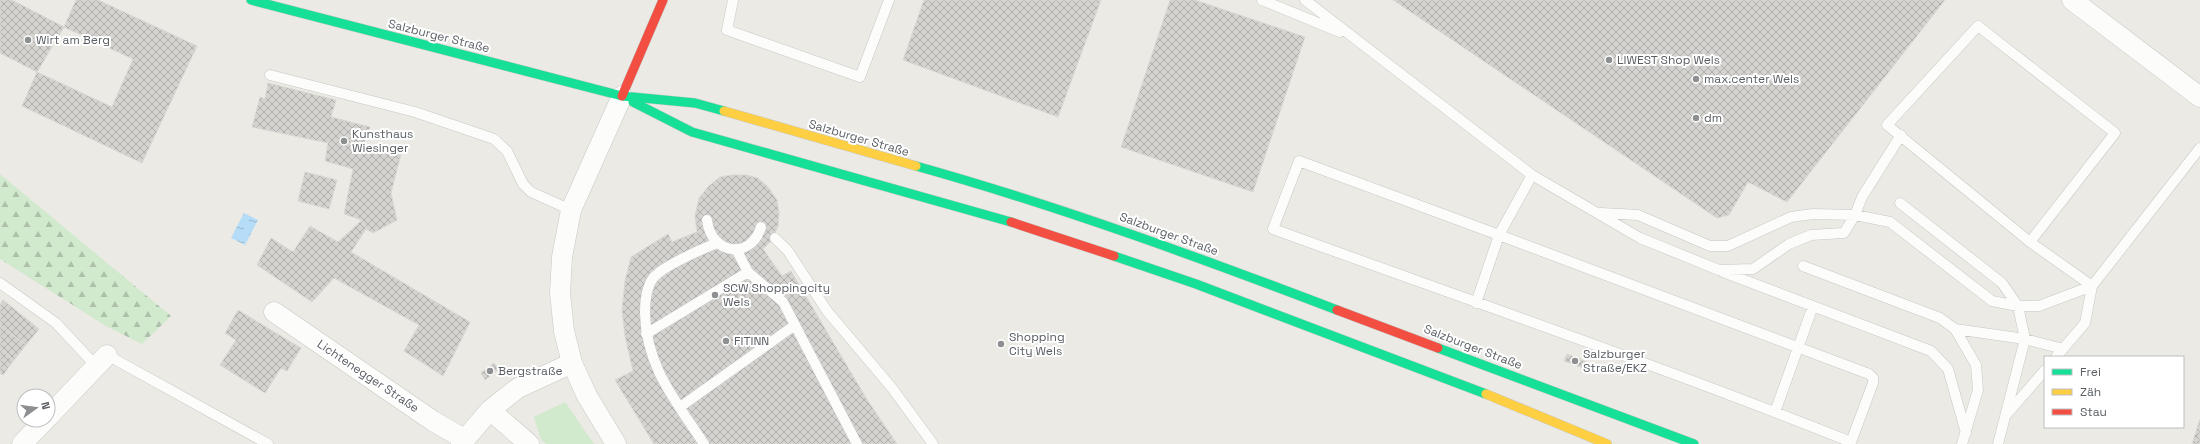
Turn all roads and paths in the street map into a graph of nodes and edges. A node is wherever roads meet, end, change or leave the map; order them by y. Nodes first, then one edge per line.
1 (253, 0) edge
2 (663, 0) edge
3 (733, 0) edge
4 (889, 0) edge
5 (1262, 0) edge
6 (1305, 0) edge
7 (2072, 0) edge
8 (1366, 45) junction
9 (270, 75) dead end
10 (622, 96) junction
11 (2200, 97) edge
12 (1901, 135) junction
13 (2200, 148) edge
14 (1532, 175) junction
15 (1900, 203) dead end
16 (571, 210) junction
17 (1599, 213) junction
18 (1855, 215) junction
19 (707, 220) dead end
20 (761, 227) dead end
21 (1499, 236) junction
22 (775, 238) dead end
23 (717, 242) junction
24 (2030, 242) junction
25 (736, 249) junction
26 (1803, 266) dead end
27 (1719, 270) junction
28 (748, 272) junction
29 (0, 283) edge
30 (2092, 286) junction
31 (1476, 303) junction
32 (1813, 306) junction
33 (2018, 306) junction
34 (274, 312) dead end
35 (796, 325) junction
36 (1955, 329) junction
37 (646, 334) junction
38 (2025, 339) junction
39 (1797, 347) junction
40 (2060, 353) edge
41 (101, 360) junction
42 (572, 362) junction
43 (2044, 371) edge
44 (680, 406) junction
45 (56, 408) edge
46 (490, 410) junction
47 (1775, 412) junction
48 (2005, 416) junction
49 (37, 428) edge
50 (1966, 433) junction
51 (462, 441) edge
52 (22, 444) edge
53 (268, 444) edge
54 (529, 444) edge
55 (616, 444) edge
56 (704, 444) edge
57 (857, 444) edge
58 (934, 444) edge
59 (1607, 444) edge
60 (1694, 444) edge
61 (1962, 444) edge
62 (1998, 444) edge

1 - 10 main road, Salzburger Straße
2 - 10 main road
3 - 4 lane
5 - 8 lane
6 - 8 lane
7 - 11 street
8 - 14 lane
9 - 16 lane
10 - 16 street
10 - 59 main road, Salzburger Straße
10 - 60 main road, Salzburger Straße
12 - 18 lane
12 - 24 lane
12 - 24 lane
13 - 30 lane
14 - 17 lane
14 - 21 lane
15 - 33 lane
16 - 42 street
17 - 18 lane
17 - 27 lane
18 - 27 lane
18 - 33 lane
19 - 23 lane
20 - 25 lane
21 - 31 lane
21 - 31 lane
21 - 39 lane
22 - 58 lane
23 - 25 lane
23 - 37 lane
24 - 30 lane
25 - 28 lane
26 - 36 lane
27 - 32 lane
28 - 35 lane
28 - 37 lane
29 - 41 lane
30 - 33 lane
30 - 40 lane
31 - 47 lane
32 - 39 lane
32 - 50 lane
33 - 38 lane
34 - 51 street, Lichtenegger Straße
35 - 44 lane
35 - 57 lane
36 - 38 lane
36 - 50 lane
37 - 44 lane
38 - 40 lane
38 - 48 lane
39 - 47 lane
39 - 47 lane
41 - 45 street
41 - 53 lane
42 - 46 street, Lichtenegger Straße
42 - 55 street
43 - 48 lane
44 - 56 lane
46 - 51 street, Lichtenegger Straße
46 - 54 street
48 - 62 lane
49 - 52 street
50 - 61 lane

